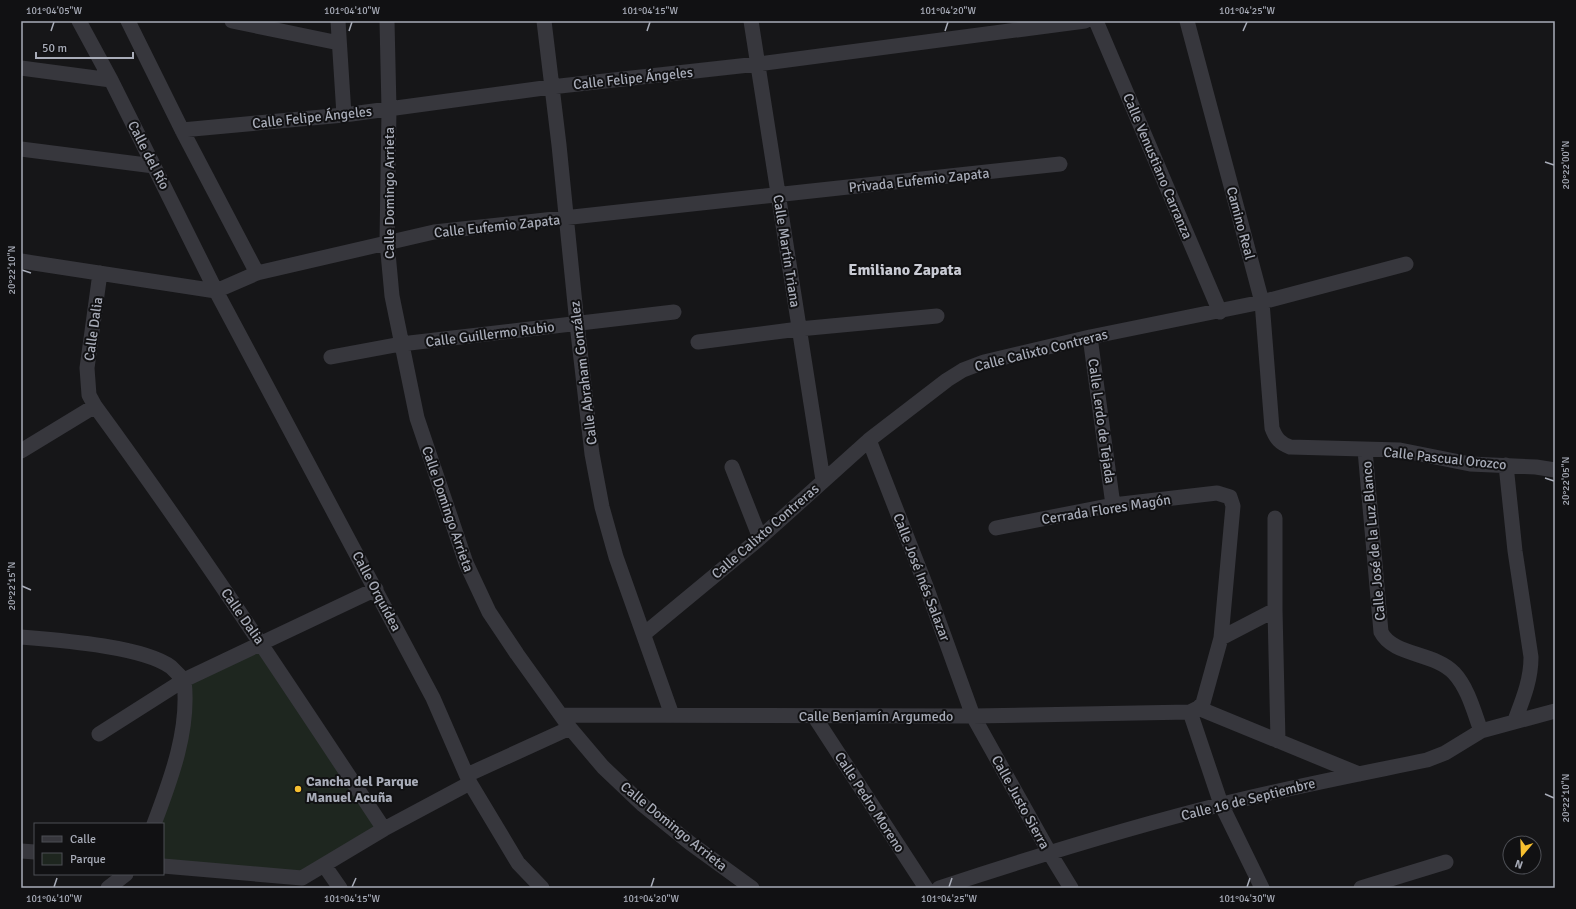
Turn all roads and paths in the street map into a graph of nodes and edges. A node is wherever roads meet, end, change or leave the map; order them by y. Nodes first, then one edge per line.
1 (79, 21) edge
2 (128, 21) edge
3 (232, 21) edge
4 (338, 21) edge
5 (388, 21) edge
6 (544, 21) edge
7 (751, 21) edge
8 (1085, 21) edge
9 (1096, 21) edge
10 (1187, 21) edge
11 (1068, 22) edge
12 (340, 43) junction
13 (758, 64) junction
14 (21, 68) edge
15 (111, 80) junction
16 (551, 87) junction
17 (389, 109) junction
18 (344, 115) junction
19 (182, 130) junction
20 (21, 149) edge
21 (1060, 164) dead end
22 (154, 166) junction
23 (778, 195) junction
24 (567, 218) junction
25 (387, 242) junction
26 (21, 261) edge
27 (1406, 264) dead end
28 (100, 273) junction
29 (252, 275) junction
30 (219, 290) junction
31 (1262, 302) junction
32 (674, 312) dead end
33 (1220, 312) junction
34 (937, 316) dead end
35 (577, 324) junction
36 (799, 329) junction
37 (1090, 337) junction
38 (698, 342) dead end
39 (401, 344) junction
40 (332, 357) dead end
41 (95, 406) junction
42 (1272, 428) joint
43 (869, 440) junction
44 (1365, 450) junction
45 (21, 451) edge
46 (1506, 465) junction
47 (732, 467) dead end
48 (1555, 470) edge
49 (823, 480) junction
50 (1113, 505) junction
51 (1276, 518) dead end
52 (996, 528) dead end
53 (760, 538) junction
54 (376, 589) junction
55 (1275, 610) junction
56 (644, 634) junction
57 (21, 637) edge
58 (1221, 638) junction
59 (262, 643) junction
60 (184, 680) junction
61 (1194, 710) junction
62 (1555, 711) edge
63 (672, 715) junction
64 (814, 716) junction
65 (973, 716) junction
66 (1515, 720) junction
67 (566, 721) junction
68 (1481, 731) junction
69 (100, 734) dead end
70 (1278, 741) junction
71 (1359, 774) junction
72 (470, 776) junction
73 (1221, 804) junction
74 (154, 823) edge
75 (384, 830) junction
76 (21, 851) edge
77 (34, 852) edge
78 (1049, 852) junction
79 (1446, 862) dead end
80 (324, 865) junction
81 (164, 866) edge
82 (125, 875) edge
83 (1379, 886) edge
84 (108, 888) edge
85 (340, 888) edge
86 (542, 888) edge
87 (752, 888) edge
88 (926, 888) edge
89 (939, 888) edge
90 (1071, 888) edge
91 (1262, 888) edge
92 (1361, 888) edge

1 - 15 street, Calle del Río
2 - 19 street
3 - 12 street
4 - 12 street
5 - 17 street, Calle Domingo Arrieta
6 - 16 street, Calle Abraham González
7 - 13 street, Calle Martín Triana
8 - 11 street, Calle Felipe Ángeles
9 - 33 street, Calle Venustiano Carranza
10 - 31 street, Camino Real
11 - 13 street, Calle Felipe Ángeles
12 - 18 street
13 - 16 street, Calle Felipe Ángeles
13 - 23 street, Calle Martín Triana
14 - 15 street
15 - 22 street, Calle del Río
16 - 17 street, Calle Felipe Ángeles
16 - 24 street, Calle Abraham González
17 - 18 street, Calle Felipe Ángeles
17 - 25 street, Calle Domingo Arrieta
18 - 19 street, Calle Felipe Ángeles
19 - 29 street
20 - 22 street
21 - 23 street, Privada Eufemio Zapata
22 - 30 street, Calle del Río
23 - 24 street, Calle Eufemio Zapata
23 - 36 street, Calle Martín Triana
24 - 25 street, Calle Eufemio Zapata
24 - 35 street, Calle Abraham González
25 - 29 street, Calle Eufemio Zapata
25 - 39 street, Calle Domingo Arrieta
26 - 28 street
27 - 31 street, Calle Calixto Contreras
28 - 30 street
28 - 41 street, Calle Dalia
29 - 30 street, Calle Eufemio Zapata
30 - 54 street, Calle Orquídea
31 - 33 street, Calle Calixto Contreras
31 - 42 street, Camino Real
32 - 35 street, Calle Guillermo Rubio
33 - 37 street, Calle Calixto Contreras
34 - 36 street
35 - 39 street, Calle Guillermo Rubio
35 - 56 street, Calle Abraham González
36 - 38 street
36 - 49 street, Calle Martín Triana
37 - 43 street, Calle Calixto Contreras
37 - 50 street, Calle Lerdo de Tejada
39 - 40 street, Calle Guillermo Rubio
39 - 67 street, Calle Domingo Arrieta
41 - 45 street
41 - 59 street, Calle Dalia
42 - 44 street, Calle Pascual Orozco
43 - 49 street, Calle Calixto Contreras
43 - 65 street, Calle José Inés Salazar
44 - 46 street, Calle Pascual Orozco
44 - 68 street, Calle José de la Luz Blanco
46 - 48 street, Calle Pascual Orozco
46 - 66 street
47 - 53 street
49 - 53 street, Calle Calixto Contreras
50 - 52 street, Cerrada Flores Magón
50 - 58 street, Cerrada Flores Magón
51 - 55 street
53 - 56 street, Calle Calixto Contreras
54 - 59 street
54 - 72 street, Calle Orquídea
55 - 58 street
55 - 70 street
56 - 63 street, Calle Abraham González
57 - 60 street
58 - 61 street
59 - 60 street
59 - 75 street, Calle Dalia
60 - 69 street
60 - 74 street
61 - 65 street, Calle Benjamín Argumedo
61 - 70 street
61 - 73 street
62 - 66 street, Calle 16 de Septiembre
63 - 64 street, Calle Benjamín Argumedo
63 - 67 street, Calle Benjamín Argumedo
64 - 65 street, Calle Benjamín Argumedo
64 - 88 street, Calle Pedro Moreno
65 - 78 street, Calle Justo Sierra
66 - 68 street, Calle 16 de Septiembre
67 - 72 street
67 - 87 street, Calle Domingo Arrieta
68 - 71 street, Calle 16 de Septiembre
70 - 71 street
71 - 73 street, Calle 16 de Septiembre
72 - 75 street
72 - 86 street, Calle Orquídea
73 - 78 street, Calle 16 de Septiembre
73 - 91 street
75 - 80 street
76 - 77 street
78 - 89 street, Calle 16 de Septiembre
78 - 90 street, Calle Justo Sierra
79 - 83 street
80 - 81 street
80 - 85 street
82 - 84 street
83 - 92 street

